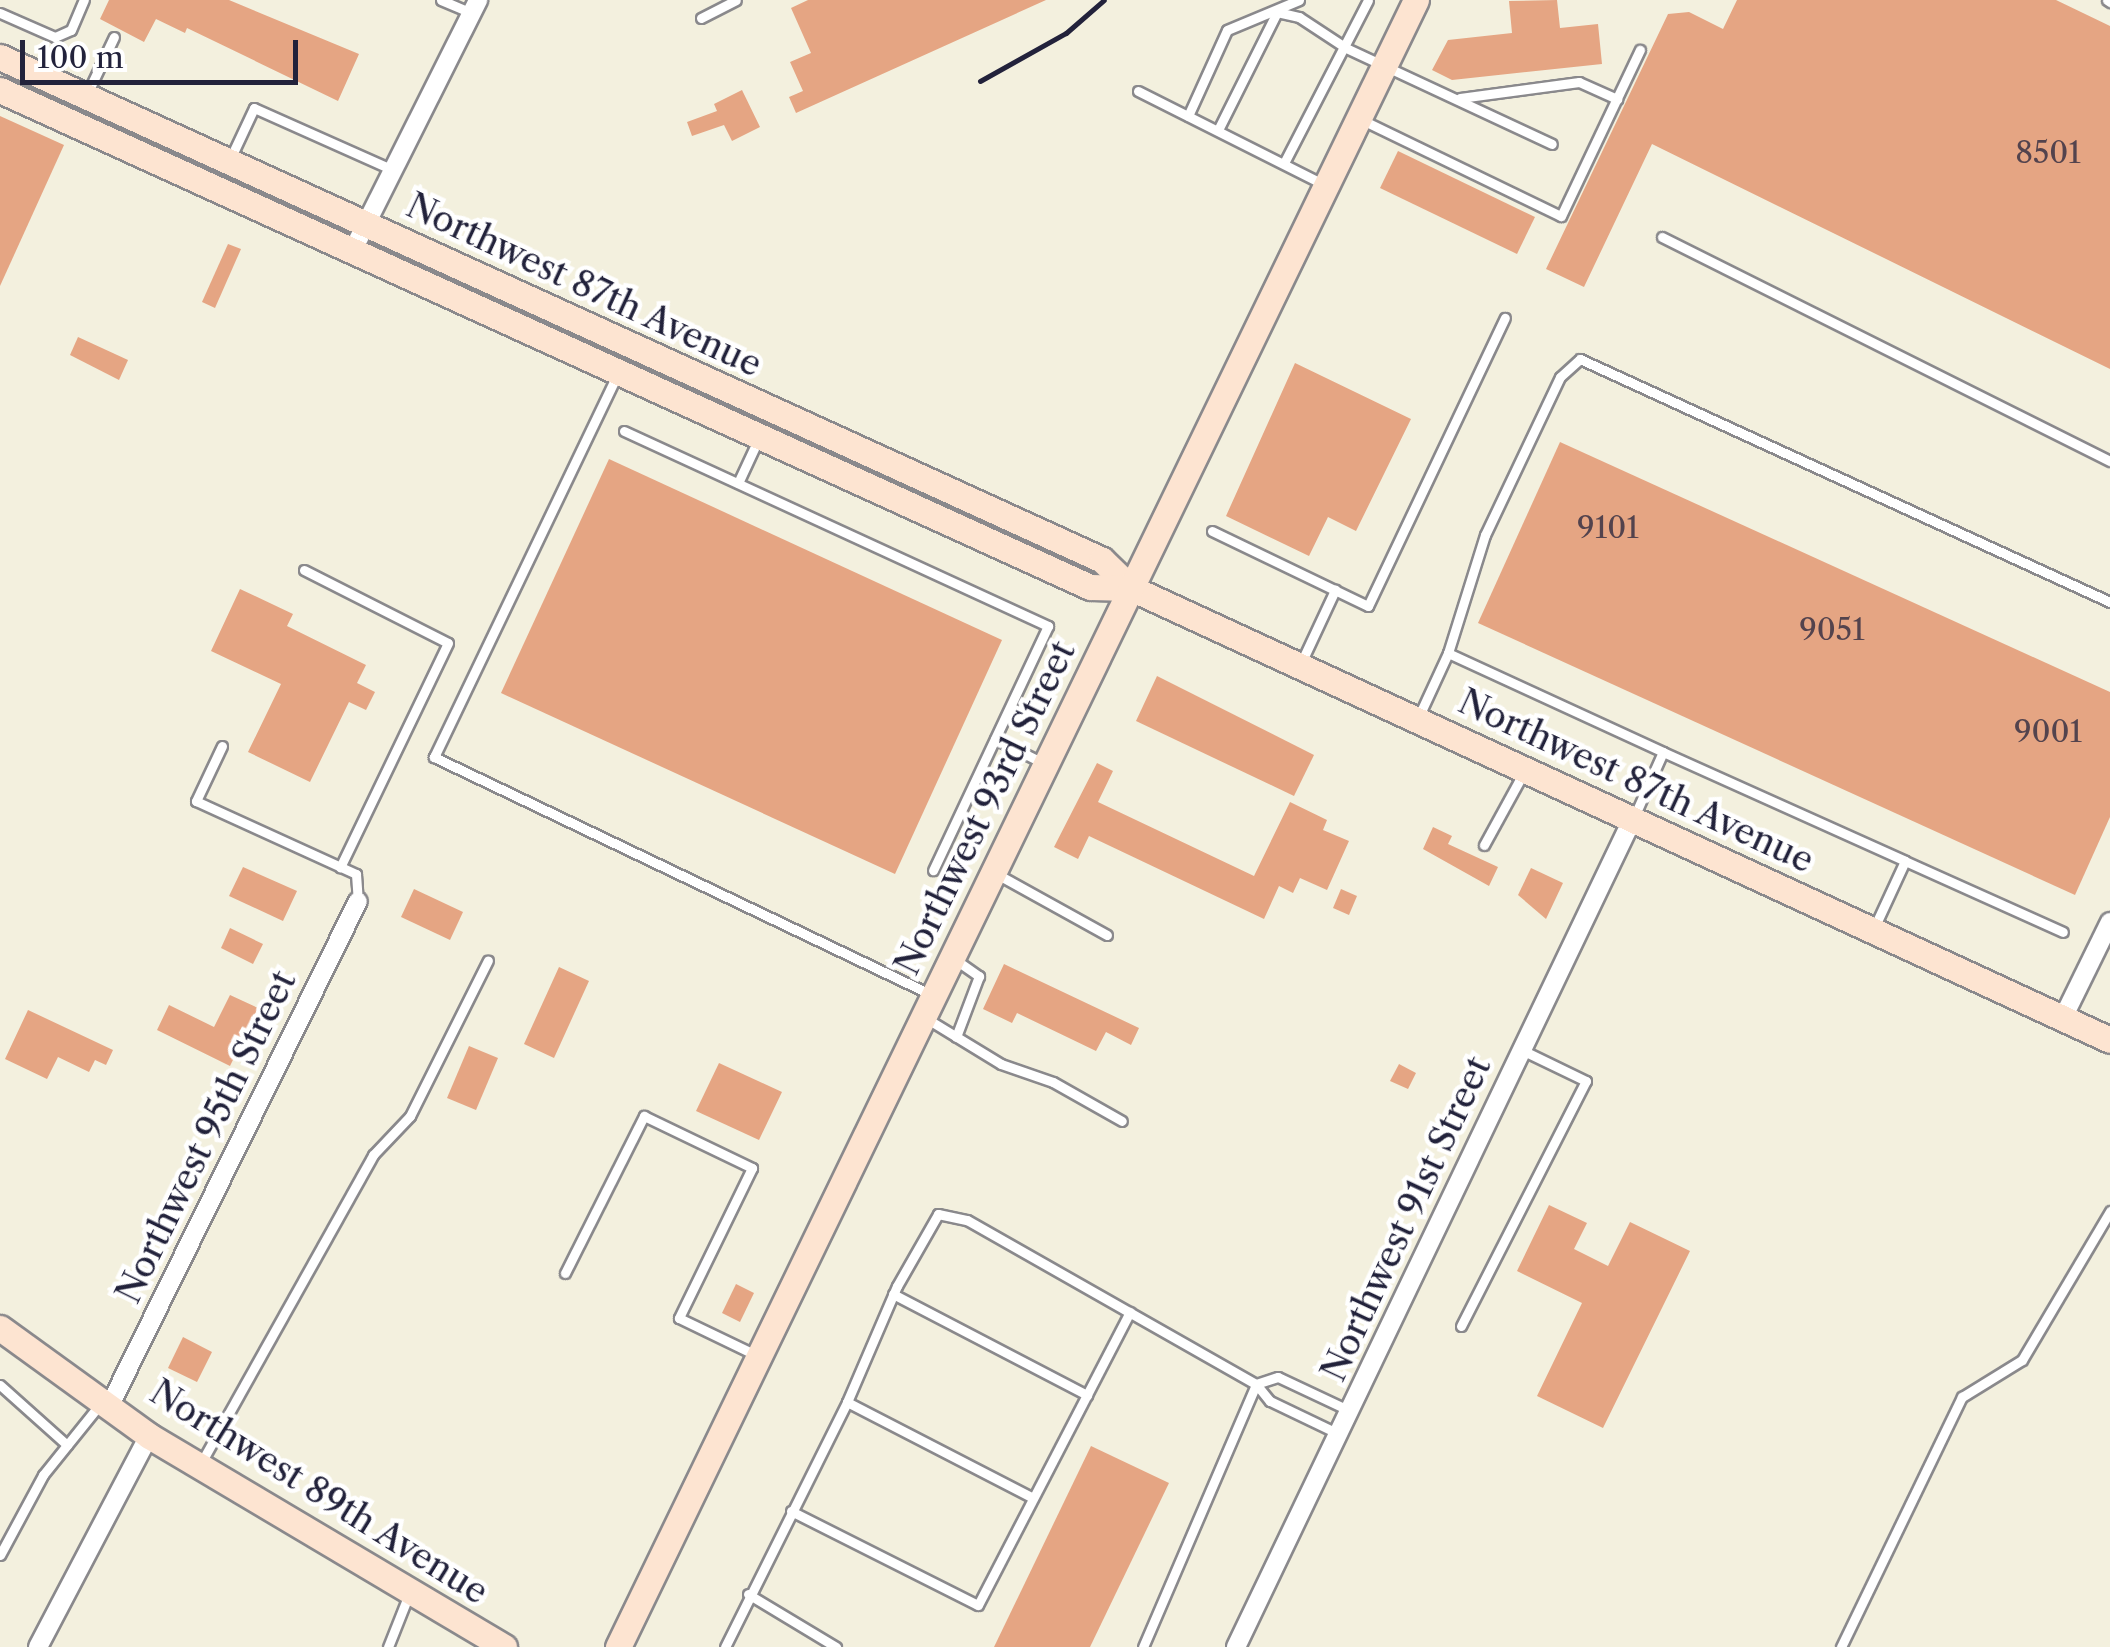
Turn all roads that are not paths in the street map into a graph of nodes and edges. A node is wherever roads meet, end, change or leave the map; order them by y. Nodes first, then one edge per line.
1 (84, 0) edge
2 (441, 0) edge
3 (736, 0) edge
4 (1299, 0) edge
5 (1368, 0) edge
6 (1416, 0) edge
7 (475, 7) edge
8 (1277, 12) junction
9 (0, 13) edge
10 (701, 18) dead end
11 (114, 37) dead end
12 (1346, 48) junction
13 (1640, 50) dead end
14 (0, 57) edge
15 (1385, 64) junction
16 (0, 90) edge
17 (1138, 91) dead end
18 (86, 96) junction
19 (1458, 98) junction
20 (1617, 99) junction
21 (1188, 116) junction
22 (1358, 118) junction
23 (1218, 130) junction
24 (1552, 144) dead end
25 (230, 162) junction
26 (1284, 163) junction
27 (393, 170) junction
28 (1326, 185) junction
29 (366, 224) junction
30 (1662, 237) dead end
31 (353, 250) junction
32 (1504, 318) dead end
33 (618, 372) junction
34 (624, 431) dead end
35 (760, 437) junction
36 (2110, 462) edge
37 (738, 483) junction
38 (1212, 532) dead end
39 (304, 570) dead end
40 (1131, 588) junction
41 (1335, 590) junction
42 (2110, 602) edge
43 (1448, 653) junction
44 (1300, 666) junction
45 (1418, 720) junction
46 (994, 739) junction
47 (222, 746) dead end
48 (1663, 752) junction
49 (1045, 764) junction
50 (1525, 769) junction
51 (1633, 818) junction
52 (1484, 845) dead end
53 (1906, 861) junction
54 (340, 867) junction
55 (933, 870) dead end
56 (992, 872) junction
57 (358, 901) joint
58 (2110, 922) edge
59 (1874, 928) junction
60 (2064, 932) dead end
61 (1106, 935) dead end
62 (950, 957) junction
63 (488, 960) dead end
64 (927, 1005) junction
65 (2063, 1018) junction
66 (956, 1036) junction
67 (2110, 1040) edge
68 (1522, 1050) junction
69 (1122, 1121) dead end
70 (2110, 1211) edge
71 (565, 1274) dead end
72 (893, 1294) junction
73 (1130, 1312) junction
74 (1461, 1326) dead end
75 (0, 1328) edge
76 (758, 1356) junction
77 (1256, 1384) junction
78 (0, 1385) edge
79 (1087, 1395) junction
80 (108, 1400) junction
81 (848, 1402) junction
82 (1350, 1410) junction
83 (1339, 1434) junction
84 (149, 1436) junction
85 (67, 1445) junction
86 (200, 1466) junction
87 (1034, 1498) junction
88 (791, 1511) junction
89 (0, 1555) edge
90 (410, 1591) junction
91 (748, 1594) junction
92 (38, 1647) edge
93 (388, 1647) edge
94 (504, 1647) edge
95 (618, 1647) edge
96 (725, 1647) edge
97 (836, 1647) edge
98 (1143, 1647) edge
99 (1236, 1647) edge
100 (1842, 1647) edge

1 - 9 lane
2 - 7 lane
3 - 10 lane
4 - 8 lane
5 - 12 lane
6 - 15 main road, Northwest 93rd Street
7 - 27 street
8 - 12 lane
8 - 21 lane
8 - 23 lane
11 - 18 lane
12 - 15 lane
12 - 26 lane
13 - 20 lane
14 - 18 main road, Northwest 87th Avenue
15 - 19 lane
15 - 22 main road, Northwest 93rd Street
16 - 31 main road, Northwest 87th Avenue
17 - 21 lane
18 - 25 main road, Northwest 87th Avenue
19 - 20 lane
19 - 24 lane
20 - 22 lane
21 - 23 lane
22 - 28 main road, Northwest 93rd Street
23 - 26 lane
25 - 27 lane
25 - 29 main road, Northwest 87th Avenue
26 - 28 lane
27 - 29 street
28 - 40 main road, Northwest 93rd Street
29 - 31 street
29 - 40 main road, Northwest 87th Avenue
30 - 36 lane
31 - 33 main road, Northwest 87th Avenue
32 - 41 lane
33 - 35 main road, Northwest 87th Avenue
33 - 64 lane
34 - 37 lane
35 - 37 lane
35 - 40 main road, Northwest 87th Avenue
37 - 46 lane
38 - 41 lane
39 - 54 lane
40 - 44 main road, Northwest 87th Avenue
40 - 49 main road, Northwest 93rd Street
41 - 44 lane
42 - 43 lane
43 - 45 lane
43 - 48 lane
44 - 45 main road, Northwest 87th Avenue
45 - 50 main road, Northwest 87th Avenue
46 - 49 lane
46 - 55 lane
47 - 54 lane
48 - 51 lane
48 - 53 lane
49 - 56 main road, Northwest 93rd Street
50 - 51 main road, Northwest 87th Avenue
50 - 52 lane
51 - 59 main road, Northwest 87th Avenue
51 - 68 street, Northwest 91st Street
53 - 59 lane
53 - 60 lane
54 - 57 lane
56 - 61 lane
56 - 62 main road, Northwest 93rd Street
57 - 80 street, Northwest 95th Street
58 - 65 street
59 - 65 main road, Northwest 87th Avenue
62 - 64 main road, Northwest 93rd Street
62 - 66 lane
63 - 86 lane
64 - 66 lane
64 - 76 main road, Northwest 93rd Street
65 - 67 main road, Northwest 87th Avenue
66 - 69 lane
68 - 74 lane
68 - 82 street, Northwest 91st Street
70 - 100 lane
71 - 76 lane
72 - 73 lane
72 - 79 lane
72 - 81 lane
73 - 77 lane
73 - 79 lane
75 - 80 main road, Northwest 89th Avenue
76 - 95 main road, Northwest 93rd Street
77 - 82 lane
77 - 83 lane
77 - 98 lane
78 - 85 lane
79 - 87 lane
80 - 84 main road, Northwest 89th Avenue
80 - 85 lane
81 - 87 lane
81 - 88 lane
82 - 83 street, Northwest 91st Street
83 - 99 street, Northwest 91st Street
84 - 86 main road, Northwest 89th Avenue
84 - 92 street
85 - 89 lane
86 - 90 main road, Northwest 89th Avenue
87 - 88 lane
88 - 91 lane
90 - 93 lane
90 - 94 main road, Northwest 89th Avenue
91 - 96 lane
91 - 97 lane

